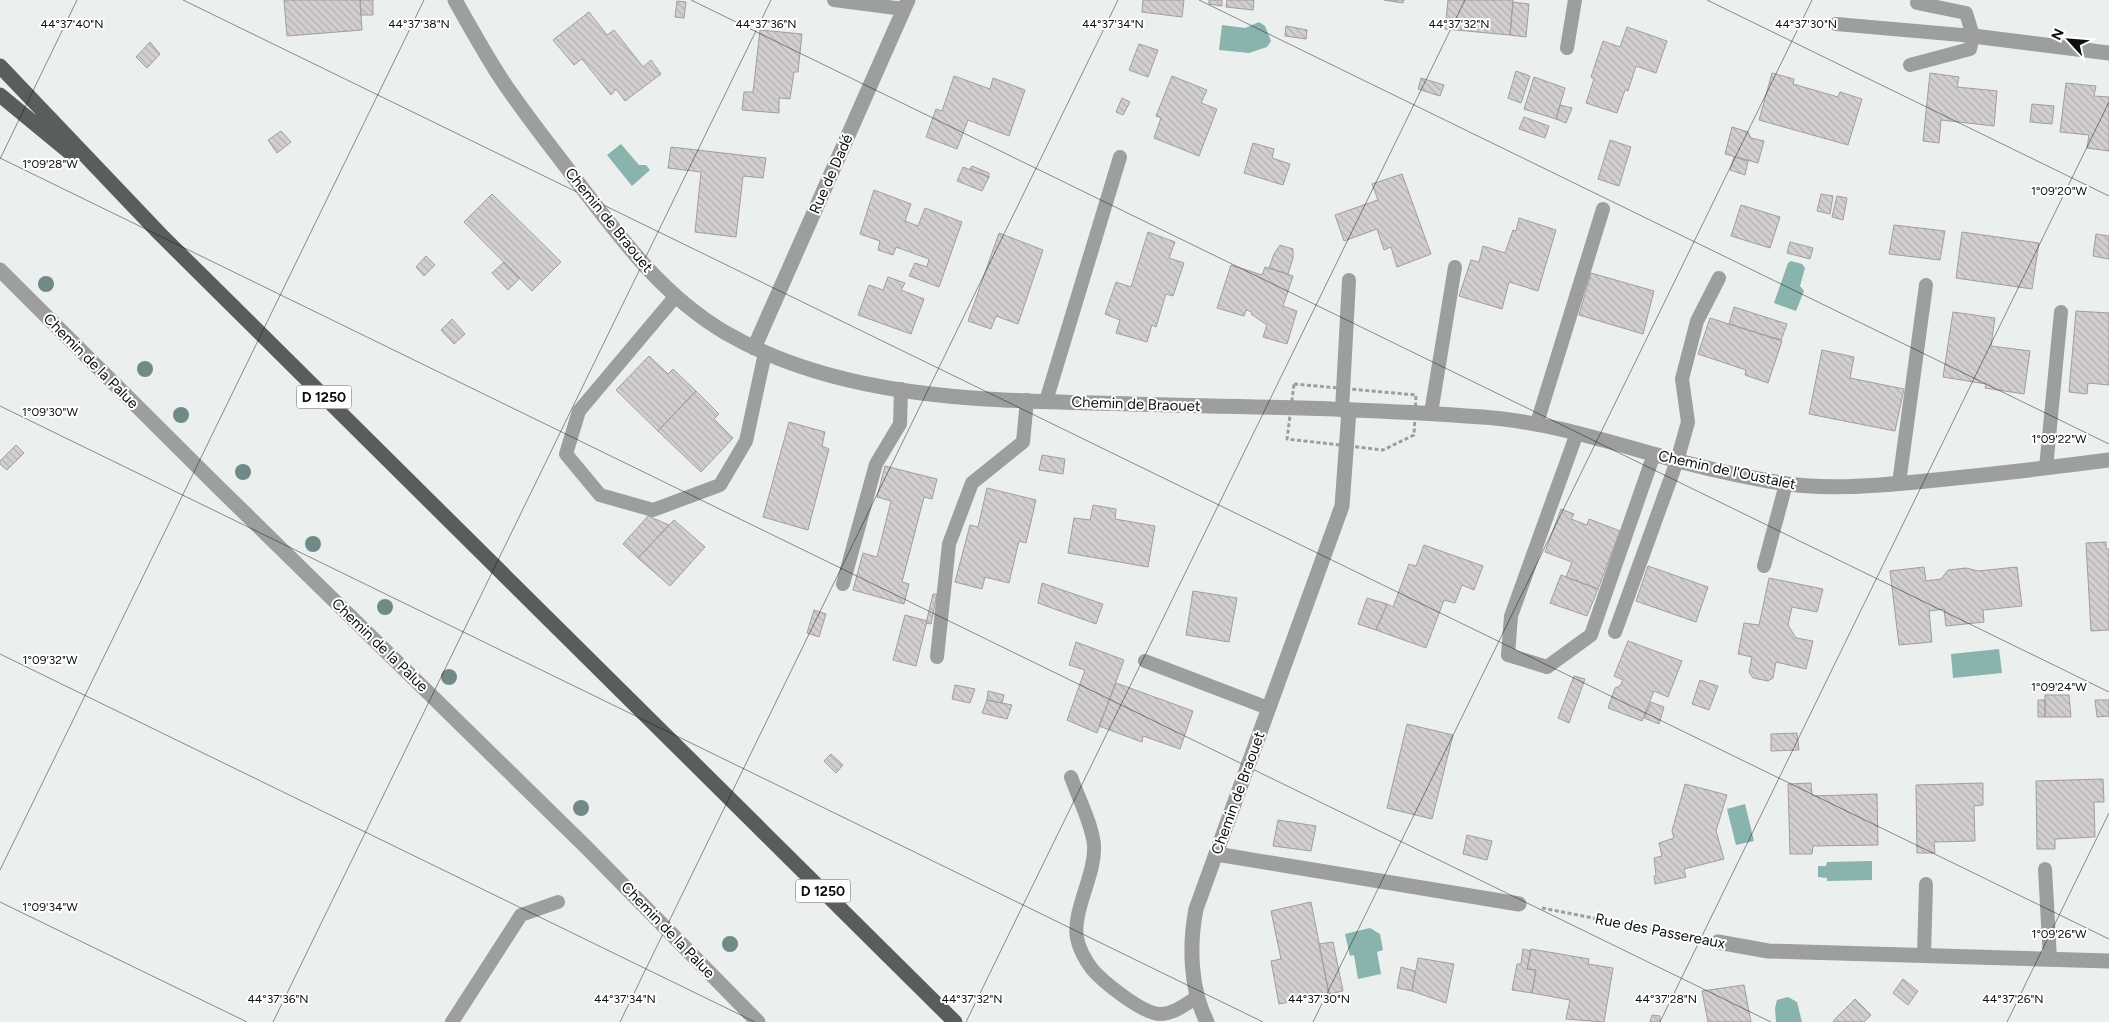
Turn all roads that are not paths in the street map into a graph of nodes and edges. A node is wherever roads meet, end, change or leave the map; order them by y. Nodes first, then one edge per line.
1 (455, 0) edge
2 (834, 0) edge
3 (1575, 0) edge
4 (1917, 3) dead end
5 (906, 4) edge
6 (1836, 24) dead end
7 (1973, 36) junction
8 (1568, 48) dead end
9 (2109, 53) edge
10 (1910, 65) dead end
11 (0, 66) edge
12 (0, 95) edge
13 (1120, 157) dead end
14 (125, 199) junction
15 (1603, 209) dead end
16 (1455, 267) dead end
17 (0, 270) edge
18 (1719, 278) dead end
19 (1349, 280) dead end
20 (1926, 285) dead end
21 (675, 298) junction
22 (2061, 312) dead end
23 (759, 350) junction
24 (901, 389) junction
25 (1028, 400) junction
26 (1046, 401) junction
27 (1345, 410) junction
28 (1431, 413) junction
29 (1537, 423) junction
30 (1576, 432) junction
31 (1654, 454) junction
32 (2109, 460) edge
33 (1677, 461) junction
34 (2046, 468) junction
35 (1786, 484) junction
36 (1900, 484) junction
37 (1764, 566) dead end
38 (843, 584) dead end
39 (1615, 632) dead end
40 (937, 657) dead end
41 (1144, 662) dead end
42 (1268, 708) junction
43 (1071, 777) dead end
44 (1216, 854) junction
45 (2045, 869) dead end
46 (1926, 884) dead end
47 (558, 902) dead end
48 (1519, 904) road end
49 (1718, 942) road end
50 (1924, 955) junction
51 (2050, 959) junction
52 (2109, 961) edge
53 (1197, 997) junction
54 (452, 1022) edge
55 (758, 1022) edge
56 (955, 1022) edge
57 (1207, 1022) edge

1 - 21 street, Chemin de Braouet
2 - 5 lane
3 - 8 lane
4 - 7 lane
5 - 23 street, Rue de Dadé
6 - 7 lane
7 - 9 street
7 - 10 lane
11 - 14 main road, D 1250
12 - 14 main road, D 1250
13 - 26 lane
14 - 56 main road, D 1250
15 - 29 lane
16 - 28 lane
17 - 55 street, Chemin de la Palue
18 - 33 lane
19 - 27 lane
20 - 36 lane
21 - 23 street, Chemin de Braouet
21 - 23 lane
22 - 34 lane
23 - 24 street, Chemin de Braouet
24 - 25 street, Chemin de Braouet
24 - 38 lane
25 - 26 street, Chemin de Braouet
25 - 40 lane
26 - 27 street, Chemin de Braouet
27 - 28 street, Chemin de l'Oustalet
27 - 42 street, Chemin de Braouet
28 - 29 street, Chemin de l'Oustalet
29 - 30 street, Chemin de l'Oustalet
30 - 31 street, Chemin de l'Oustalet
30 - 31 lane
31 - 33 street, Chemin de l'Oustalet
32 - 34 street, Chemin de l'Oustalet
33 - 35 street, Chemin de l'Oustalet
33 - 39 lane
34 - 36 street, Chemin de l'Oustalet
35 - 36 street, Chemin de l'Oustalet
35 - 37 lane
41 - 42 lane
42 - 44 street, Chemin de Braouet
43 - 53 lane
44 - 48 street
44 - 53 street, Chemin de Braouet
45 - 51 lane
46 - 50 lane
47 - 54 lane
49 - 50 street, Rue des Passereaux
50 - 51 street, Rue des Passereaux
51 - 52 street, Rue des Passereaux
53 - 57 street, Chemin de Braouet

